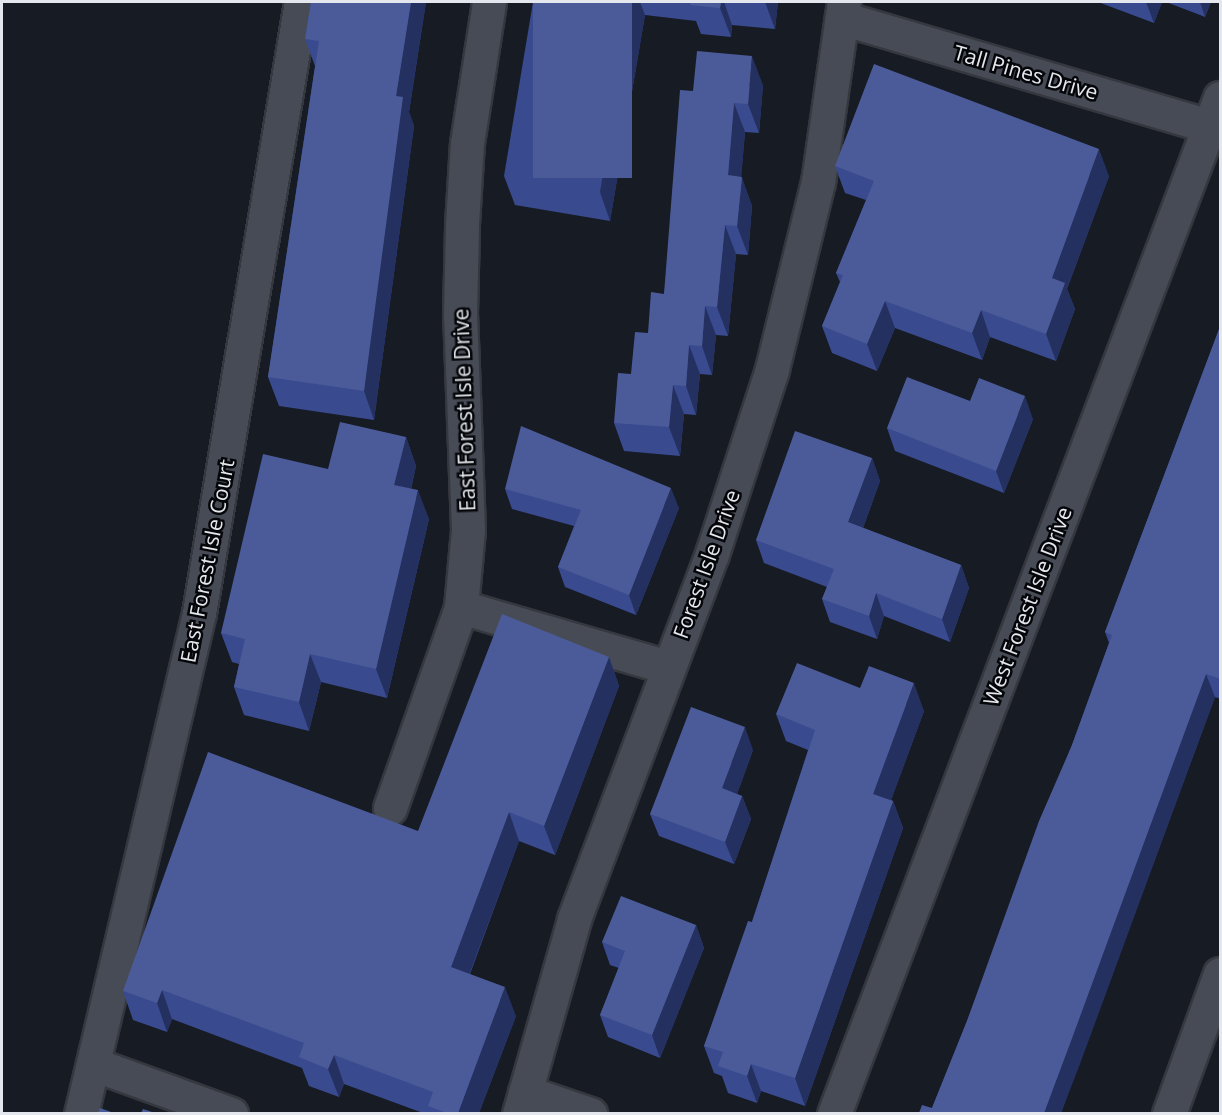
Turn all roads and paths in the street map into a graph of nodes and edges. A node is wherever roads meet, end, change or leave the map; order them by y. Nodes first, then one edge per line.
1 (301, 2) edge
2 (489, 2) edge
3 (843, 10) edge
4 (1215, 112) edge
5 (461, 607) junction
6 (668, 667) junction
7 (390, 808) dead end
8 (1221, 974) edge
9 (93, 1064) junction
10 (522, 1103) edge
11 (81, 1113) edge
12 (231, 1113) edge
13 (590, 1113) edge
14 (834, 1113) edge
15 (1168, 1113) edge

1 - 9 street, East Forest Isle Court
2 - 5 street, East Forest Isle Drive
3 - 4 street, Tall Pines Drive
3 - 6 street, Forest Isle Drive
4 - 14 street, West Forest Isle Drive
5 - 6 street
5 - 7 street, East Forest Isle Drive
6 - 10 street, Forest Isle Drive
8 - 15 street
9 - 11 street, East Forest Isle Court
9 - 12 street
10 - 13 street

